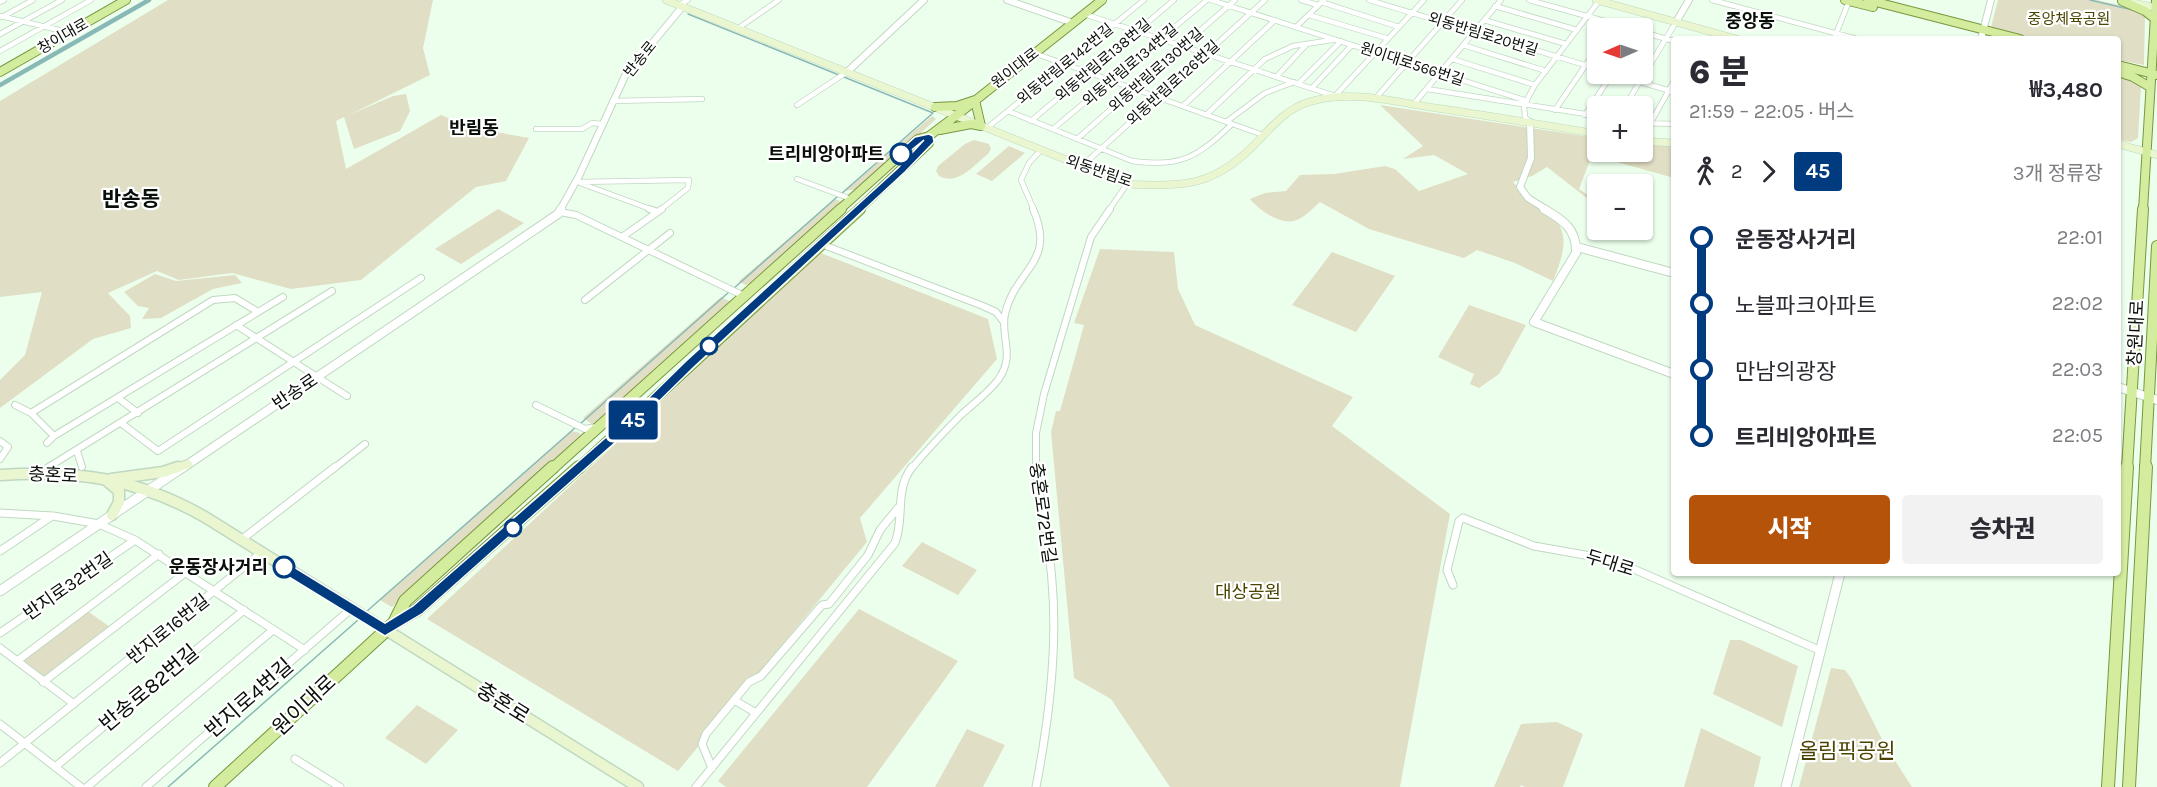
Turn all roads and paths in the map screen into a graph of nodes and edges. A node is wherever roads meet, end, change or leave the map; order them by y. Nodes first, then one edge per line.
1 (4, 0) edge
2 (33, 0) edge
3 (62, 0) edge
4 (91, 0) edge
5 (121, 0) edge
6 (126, 0) edge
7 (666, 0) edge
8 (779, 0) edge
9 (924, 0) edge
10 (1007, 0) edge
11 (1102, 0) edge
12 (1144, 0) edge
13 (1174, 0) edge
14 (1207, 0) edge
15 (1211, 0) edge
16 (1235, 0) edge
17 (1265, 0) edge
18 (1300, 0) edge
19 (1369, 0) edge
20 (1422, 0) edge
21 (1462, 0) edge
22 (1501, 0) edge
23 (1529, 0) edge
24 (1597, 0) edge
25 (1689, 0) edge
26 (1712, 0) edge
27 (1868, 0) edge
28 (1991, 0) edge
29 (2120, 0) edge
30 (1847, 1) edge
31 (0, 2) edge
32 (1321, 3) edge
33 (683, 4) edge
34 (1229, 6) junction
35 (1495, 6) junction
36 (2156, 6) edge
37 (1251, 13) junction
38 (1412, 13) junction
39 (1084, 14) junction
40 (1309, 15) junction
41 (1587, 16) junction
42 (1, 17) edge
43 (1592, 18) edge
44 (1275, 20) junction
45 (1484, 20) junction
46 (2154, 21) junction
47 (21, 22) junction
48 (1442, 22) junction
49 (1676, 22) junction
50 (1073, 23) junction
51 (1115, 23) junction
52 (42, 27) junction
53 (1296, 27) junction
54 (1400, 27) junction
55 (737, 29) junction
56 (1577, 30) junction
57 (1138, 31) junction
58 (63, 32) junction
59 (1474, 32) junction
60 (0, 34) edge
61 (1653, 35) edge
62 (1983, 35) edge
63 (1726, 36) edge
64 (1835, 36) edge
65 (1386, 38) junction
66 (1161, 39) junction
67 (1666, 39) junction
68 (1338, 40) junction
69 (1671, 40) edge
70 (1308, 44) junction
71 (1566, 44) junction
72 (1352, 45) junction
73 (1463, 45) junction
74 (1183, 46) junction
75 (0, 51) edge
76 (1374, 52) junction
77 (1034, 53) junction
78 (1206, 54) junction
79 (1557, 57) junction
80 (1452, 59) junction
81 (1653, 60) edge
82 (1230, 62) junction
83 (1407, 62) junction
84 (1587, 62) edge
85 (1066, 64) junction
86 (2121, 64) edge
87 (2151, 64) junction
88 (1585, 65) junction
89 (2121, 65) edge
90 (1254, 69) junction
91 (0, 70) edge
92 (1546, 71) junction
93 (1088, 72) junction
94 (2121, 72) edge
95 (846, 73) junction
96 (1440, 73) junction
97 (1277, 76) junction
98 (2153, 78) edge
99 (1111, 80) junction
100 (1297, 82) junction
101 (1606, 84) edge
102 (1647, 84) edge
103 (1535, 86) junction
104 (1312, 88) junction
105 (1134, 89) junction
106 (1427, 89) junction
107 (1671, 91) edge
108 (1335, 96) junction
109 (1158, 97) junction
110 (702, 99) dead end
111 (1375, 99) junction
112 (975, 100) junction
113 (612, 101) junction
114 (1526, 103) junction
115 (797, 105) dead end
116 (1413, 105) junction
117 (1183, 106) junction
118 (936, 107) junction
119 (1555, 110) junction
120 (1008, 111) junction
121 (1206, 115) junction
122 (1585, 115) joint
123 (957, 116) junction
124 (1653, 119) edge
125 (1031, 121) junction
126 (1226, 122) junction
127 (1530, 122) junction
128 (602, 124) junction
129 (1232, 124) junction
130 (1653, 124) edge
131 (1671, 124) edge
132 (984, 127) junction
133 (536, 129) dead end
134 (1053, 129) junction
135 (1587, 132) edge
136 (932, 134) junction
137 (1263, 135) junction
138 (1077, 139) junction
139 (1653, 142) edge
140 (1671, 143) edge
141 (2121, 145) edge
142 (1101, 149) junction
143 (1041, 150) junction
144 (2145, 152) junction
145 (2157, 155) edge
146 (1082, 166) junction
147 (797, 179) dead end
148 (576, 182) junction
149 (1127, 184) junction
150 (846, 198) junction
151 (560, 212) junction
152 (658, 212) junction
153 (670, 233) dead end
154 (622, 237) junction
155 (820, 244) junction
156 (2157, 246) edge
157 (1577, 247) junction
158 (649, 249) junction
159 (1671, 272) edge
160 (421, 278) dead end
161 (332, 291) dead end
162 (740, 294) junction
163 (283, 297) dead end
164 (585, 300) dead end
165 (258, 312) junction
166 (1003, 321) junction
167 (236, 325) junction
168 (256, 338) junction
169 (292, 362) junction
170 (1671, 373) edge
171 (316, 378) junction
172 (2121, 388) edge
173 (2133, 392) junction
174 (346, 396) dead end
175 (118, 398) junction
176 (2153, 399) edge
177 (15, 405) dead end
178 (536, 405) dead end
179 (30, 413) junction
180 (138, 413) junction
181 (121, 423) junction
182 (602, 424) junction
183 (585, 429) junction
184 (54, 436) junction
185 (0, 441) edge
186 (47, 443) dead end
187 (365, 444) dead end
188 (575, 450) junction
189 (77, 451) junction
190 (0, 459) edge
191 (188, 464) junction
192 (82, 467) dead end
193 (47, 468) dead end
194 (0, 475) edge
195 (105, 480) junction
196 (149, 490) junction
197 (900, 502) junction
198 (2, 514) edge
199 (112, 515) junction
200 (53, 516) junction
201 (99, 525) junction
202 (135, 540) junction
203 (241, 540) junction
204 (0, 551) edge
205 (261, 553) junction
206 (159, 554) junction
207 (186, 573) junction
208 (1839, 576) edge
209 (1453, 585) dead end
210 (0, 591) edge
211 (215, 591) junction
212 (244, 610) junction
213 (352, 610) junction
214 (389, 626) junction
215 (273, 630) junction
216 (0, 633) edge
217 (0, 648) edge
218 (305, 650) junction
219 (1819, 650) junction
220 (17, 661) junction
221 (43, 682) junction
222 (734, 700) junction
223 (74, 704) junction
224 (756, 713) junction
225 (0, 724) edge
226 (25, 743) junction
227 (295, 759) dead end
228 (0, 763) edge
229 (55, 767) junction
230 (712, 768) junction
231 (81, 787) edge
232 (87, 787) edge
233 (146, 787) edge
234 (215, 787) edge
235 (340, 787) edge
236 (638, 787) edge
237 (696, 787) edge
238 (1036, 787) edge
239 (1786, 787) edge
240 (2108, 787) edge
241 (2129, 787) edge

1 - 31 street
2 - 42 street
3 - 47 street
4 - 52 street
5 - 58 main road, 창이대로
6 - 91 main road, 창이대로
7 - 33 main road, 외동반림로
8 - 55 street
9 - 95 street
10 - 50 street
11 - 39 main road, 원이대로
12 - 51 street, 외동반림로142번길
13 - 57 street, 외동반림로138번길
14 - 66 street, 외동반림로134번길
15 - 34 street, 원이대로566번길
16 - 34 street, 외동반림로130번길
17 - 37 street, 외동반림로126번길
18 - 32 street
19 - 38 street, 외동반림로20번길
20 - 38 street
21 - 48 street
22 - 35 street
23 - 41 street
24 - 41 street
24 - 49 main road
25 - 49 street
26 - 64 street
27 - 62 main road
28 - 62 street
29 - 36 main road
29 - 46 main road
30 - 62 main road
30 - 64 street
32 - 40 street
32 - 54 street
33 - 55 main road, 외동반림로
33 - 113 street, 반송로
34 - 37 street, 원이대로566번길
34 - 74 street, 외동반림로130번길
35 - 45 street
35 - 56 street
36 - 46 main road, 창원대로
37 - 44 street, 원이대로566번길
37 - 78 street, 외동반림로126번길
38 - 48 street, 외동반림로20번길
38 - 54 street
39 - 50 main road, 원이대로
39 - 51 street
40 - 53 street
40 - 65 street
41 - 43 street
41 - 56 street
42 - 47 street
44 - 53 street, 원이대로566번길
44 - 82 street
45 - 59 street
45 - 71 street
46 - 87 main road, 창원대로
47 - 52 street
47 - 60 street
48 - 59 street, 외동반림로20번길
48 - 83 street
49 - 63 main road
49 - 67 street
50 - 77 main road, 원이대로
51 - 57 street
51 - 85 street, 외동반림로142번길
52 - 58 street
52 - 75 street
53 - 68 street, 원이대로566번길
54 - 65 street
55 - 95 main road, 외동반림로
56 - 71 street
57 - 66 street
57 - 93 street, 외동반림로138번길
58 - 91 main road, 창이대로
59 - 73 street
59 - 79 street, 외동반림로20번길
61 - 67 street
65 - 76 street
66 - 74 street
66 - 99 street, 외동반림로134번길
67 - 69 street
67 - 81 street
68 - 70 street
68 - 72 street, 원이대로566번길
68 - 100 street
70 - 90 street
70 - 97 street
71 - 79 street
72 - 76 street, 원이대로566번길
72 - 104 street
73 - 80 street
73 - 92 street
74 - 78 street
74 - 105 street, 외동반림로130번길
76 - 83 street, 원이대로566번길
76 - 108 street
77 - 85 street
77 - 112 main road, 원이대로
78 - 82 street
78 - 109 street, 외동반림로126번길
79 - 88 street, 외동반림로20번길
79 - 92 street
80 - 96 street
80 - 103 street
82 - 90 street
82 - 117 street
83 - 96 street, 원이대로566번길
83 - 111 street
84 - 88 street
85 - 93 street
85 - 120 street, 외동반림로142번길
86 - 87 main road
87 - 98 main road, 창원대로
88 - 119 street
89 - 98 main road
90 - 97 street
90 - 121 street
92 - 103 street
93 - 99 street
93 - 125 street, 외동반림로138번길
94 - 98 main road
95 - 115 street
95 - 118 main road, 외동반림로
96 - 106 street
96 - 114 street, 원이대로566번길
97 - 100 street
98 - 144 main road, 창원대로
99 - 105 street
99 - 134 street, 외동반림로134번길
100 - 104 street
100 - 126 street
101 - 122 street
102 - 107 street
103 - 114 street
104 - 108 street
105 - 109 street
105 - 138 street, 외동반림로130번길
106 - 114 street
106 - 116 street
107 - 124 street
108 - 111 main road, 외동반림로
108 - 137 main road, 외동반림로
109 - 117 street
109 - 142 street, 외동반림로126번길
110 - 113 street
111 - 116 main road, 외동반림로
112 - 118 main road
112 - 123 main road, 원이대로
112 - 132 main road
113 - 128 street, 반송로
114 - 119 street
114 - 127 street
116 - 127 main road, 외동반림로
117 - 121 street
118 - 123 main road, 외동반림로
118 - 136 main road
119 - 122 street
120 - 125 street
120 - 132 street, 외동반림로142번길
121 - 126 street
123 - 132 main road, 외동반림로
123 - 136 main road, 원이대로
125 - 134 street
126 - 129 street
127 - 135 main road, 외동반림로
127 - 157 street
128 - 133 street
128 - 148 street, 반송로
129 - 137 street
129 - 142 street
130 - 131 street
132 - 136 main road
132 - 143 main road, 외동반림로
134 - 138 street
136 - 150 main road, 원이대로
136 - 155 main road, 원이대로
137 - 149 main road, 외동반림로
138 - 142 street
139 - 140 main road
141 - 144 main road
142 - 146 street, 외동반림로126번길
143 - 146 main road, 외동반림로
143 - 166 street
144 - 145 main road
144 - 173 main road, 창원대로
146 - 149 main road, 외동반림로
147 - 150 street
148 - 151 street, 반송로
148 - 152 street
148 - 152 street
149 - 238 street, 충혼로72번길
150 - 162 main road, 원이대로
151 - 154 street
151 - 171 street, 반송로
152 - 154 street
153 - 158 street
154 - 158 street
155 - 166 street
155 - 214 main road, 원이대로
156 - 176 main road, 창원대로
157 - 159 street
157 - 170 street
158 - 162 street
158 - 164 street
160 - 169 street
161 - 168 street
162 - 182 main road, 원이대로
163 - 165 street
165 - 167 street
165 - 179 street
166 - 197 street
167 - 168 street
167 - 175 street
168 - 169 street
168 - 180 street
169 - 171 street
169 - 181 street
171 - 174 street
171 - 191 street, 반송로
172 - 173 street
173 - 176 street
173 - 240 main road, 창원대로
175 - 180 street
175 - 184 street
176 - 241 main road, 창원대로
177 - 179 street
178 - 183 street
179 - 184 street
180 - 181 street
181 - 189 street
182 - 183 street
182 - 188 main road, 원이대로
183 - 188 street
184 - 186 street
185 - 190 street
187 - 203 street
188 - 214 main road, 원이대로
189 - 192 street
189 - 193 street
191 - 195 main road, 충혼로
191 - 196 street, 반송로
194 - 195 main road, 충혼로
195 - 196 main road, 충혼로
195 - 199 main road
196 - 199 street, 반송로
196 - 203 main road, 충혼로
197 - 222 street
197 - 224 street
198 - 200 street
199 - 201 street, 반송로
200 - 201 street
200 - 204 street
201 - 202 street
201 - 210 street, 반송로
202 - 206 street
202 - 216 street, 반지로32번길
203 - 205 main road, 충혼로
205 - 211 street, 반지로16번길
205 - 213 main road, 충혼로
206 - 207 street
206 - 220 street
207 - 211 street
207 - 221 street
208 - 219 street
209 - 219 street, 두대로
211 - 212 street
211 - 223 street, 반지로16번길
212 - 215 street
212 - 229 street, 반송로82번길
213 - 214 main road, 충혼로
213 - 218 street, 반지로4번길
214 - 234 main road, 원이대로
214 - 236 main road, 충혼로
215 - 218 street
215 - 232 street, 반송로82번길
217 - 220 street
218 - 233 street, 반지로4번길
219 - 239 street
220 - 221 street
221 - 223 street
222 - 224 street
222 - 230 street
223 - 226 street, 반지로16번길
224 - 230 street
225 - 226 street
226 - 228 street, 반지로16번길
226 - 229 street
227 - 235 street
229 - 231 street
230 - 237 street

